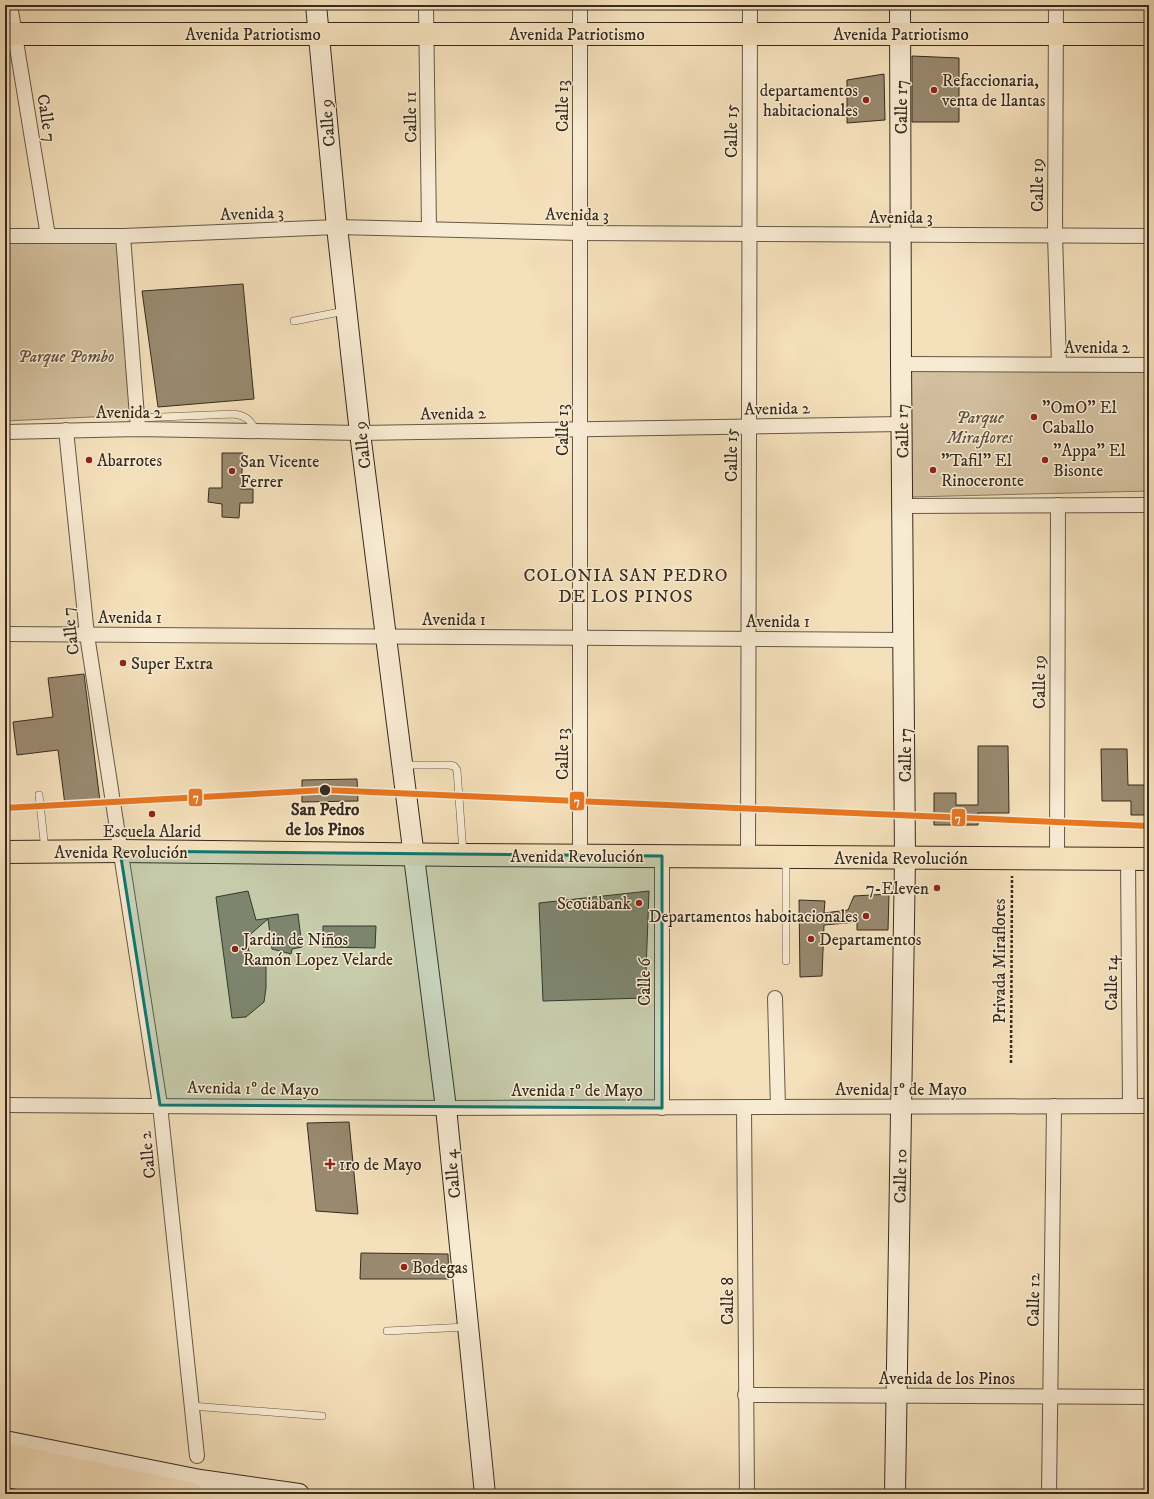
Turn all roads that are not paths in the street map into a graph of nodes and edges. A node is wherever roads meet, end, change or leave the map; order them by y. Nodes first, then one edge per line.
1 (10, 5) edge
2 (316, 5) edge
3 (426, 5) edge
4 (580, 5) edge
5 (750, 5) edge
6 (900, 5) edge
7 (1056, 5) edge
8 (10, 34) edge
9 (319, 34) junction
10 (426, 34) junction
11 (580, 34) junction
12 (750, 34) junction
13 (901, 34) junction
14 (1056, 34) junction
15 (1149, 34) edge
16 (337, 227) junction
17 (429, 229) junction
18 (580, 233) junction
19 (748, 234) junction
20 (901, 235) junction
21 (1055, 235) junction
22 (5, 236) edge
23 (48, 236) junction
24 (123, 236) junction
25 (1149, 236) edge
26 (347, 311) junction
27 (294, 321) dead end
28 (901, 364) junction
29 (1059, 364) junction
30 (1149, 365) edge
31 (138, 424) junction
32 (902, 424) junction
33 (749, 427) junction
34 (580, 429) junction
35 (66, 430) junction
36 (5, 432) edge
37 (360, 433) junction
38 (1058, 505) junction
39 (902, 506) junction
40 (1149, 506) edge
41 (5, 634) edge
42 (88, 635) junction
43 (386, 637) junction
44 (580, 638) junction
45 (748, 639) junction
46 (904, 640) junction
47 (403, 764) junction
48 (39, 795) dead end
49 (120, 851) junction
50 (5, 852) edge
51 (45, 852) junction
52 (414, 855) junction
53 (463, 855) junction
54 (580, 856) junction
55 (662, 856) junction
56 (748, 857) junction
57 (786, 857) junction
58 (905, 858) junction
59 (1057, 858) junction
60 (1138, 859) edge
61 (786, 961) dead end
62 (775, 998) dead end
63 (5, 1105) edge
64 (160, 1105) junction
65 (1054, 1106) junction
66 (1130, 1106) junction
67 (1149, 1106) edge
68 (744, 1107) junction
69 (778, 1107) junction
70 (902, 1107) junction
71 (446, 1108) junction
72 (662, 1108) junction
73 (468, 1327) junction
74 (387, 1331) dead end
75 (745, 1395) junction
76 (897, 1396) junction
77 (1050, 1396) junction
78 (1149, 1397) edge
79 (192, 1406) junction
80 (322, 1416) dead end
81 (5, 1441) edge
82 (5, 1454) edge
83 (197, 1456) dead end
84 (5, 1460) edge
85 (5, 1476) edge
86 (5, 1489) edge
87 (29, 1494) edge
88 (106, 1494) edge
89 (156, 1494) edge
90 (192, 1494) edge
91 (299, 1494) edge
92 (485, 1494) edge
93 (747, 1494) edge
94 (895, 1494) edge
95 (1049, 1494) edge

1 - 8 street, Calle 7
2 - 9 street, Calle 9
3 - 10 street, Calle 11
4 - 11 street, Calle 13
5 - 12 street, Calle 15
6 - 13 street, Calle 17
7 - 14 street, Calle 19
8 - 9 main road, Avenida Patriotismo
8 - 23 street, Calle 7
9 - 10 main road, Avenida Patriotismo
9 - 16 street, Calle 9
10 - 11 main road, Avenida Patriotismo
10 - 17 street, Calle 11
11 - 12 main road, Avenida Patriotismo
11 - 18 street, Calle 13
12 - 13 main road, Avenida Patriotismo
12 - 19 street, Calle 15
13 - 14 main road, Avenida Patriotismo
13 - 20 street, Calle 17
14 - 15 main road, Avenida Patriotismo
14 - 21 street, Calle 19
16 - 17 street, Avenida 3
16 - 24 street, Avenida 3
16 - 26 street, Calle 9
17 - 18 street, Avenida 3
18 - 19 street, Avenida 3
18 - 34 street, Calle 13
19 - 20 street, Avenida 3
19 - 33 street, Calle 15
20 - 21 street, Avenida 3
20 - 28 street, Calle 17
21 - 25 street, Avenida 3
21 - 29 street, Calle 19
22 - 23 street, Avenida 3
23 - 24 street, Avenida 3
24 - 31 street
26 - 27 lane
26 - 37 street, Calle 9
28 - 29 street, Avenida 2
28 - 32 street, Calle 17
29 - 30 street, Avenida 2
31 - 35 street, Avenida 2
31 - 37 street, Avenida 2
32 - 33 street, Avenida 2
32 - 39 street, Calle 17
33 - 34 street, Avenida 2
33 - 45 street, Calle 15
34 - 37 street, Avenida 2
34 - 44 street, Calle 13
35 - 36 street, Avenida 2
35 - 42 street, Calle 7
37 - 43 street, Calle 9
38 - 39 street
38 - 40 street
38 - 59 street, Calle 19
39 - 46 street, Calle 17
41 - 42 street, Avenida 1
42 - 43 street, Avenida 1
42 - 49 street, Calle 7
43 - 44 street, Avenida 1
43 - 47 street, Calle 9
44 - 45 street, Avenida 1
44 - 54 street, Calle 13
45 - 46 street, Avenida 1
45 - 56 street, Calle 15
46 - 58 street, Calle 17
47 - 52 street, Calle 9
47 - 53 lane
48 - 51 lane
49 - 51 main road, Avenida Revolución
49 - 52 main road, Avenida Revolución
49 - 64 street, Calle 2
50 - 51 main road, Avenida Revolución
52 - 53 main road, Avenida Revolución
52 - 71 street, Calle 4
53 - 54 main road, Avenida Revolución
54 - 55 main road, Avenida Revolución
55 - 56 main road, Avenida Revolución
55 - 72 street, Calle 6
56 - 57 main road, Avenida Revolución
57 - 58 main road, Avenida Revolución
57 - 61 lane
58 - 59 main road, Avenida Revolución
58 - 70 street, Calle 10
59 - 60 main road, Avenida Revolución
60 - 66 street, Calle 14
62 - 69 street
63 - 64 street, Avenida 1º de Mayo
64 - 71 street, Avenida 1º de Mayo
64 - 79 street, Calle 2
65 - 66 street, Avenida 1º de Mayo
65 - 70 street, Avenida 1º de Mayo
65 - 77 street, Calle 12
66 - 67 street, Avenida 1º de Mayo
68 - 69 street, Avenida 1º de Mayo
68 - 72 street, Avenida 1º de Mayo
68 - 75 street, Calle 8
69 - 70 street, Avenida 1º de Mayo
70 - 76 street, Calle 10
71 - 72 street, Avenida 1º de Mayo
71 - 73 street, Calle 4
73 - 74 lane
73 - 92 street, Calle 4
75 - 76 street, Avenida de los Pinos
75 - 93 street, Calle 8
76 - 77 street, Avenida de los Pinos
76 - 94 street, Calle 10
77 - 78 street, Avenida de los Pinos
77 - 95 street, Calle 12
79 - 80 lane
79 - 83 street, Calle 2
81 - 91 street
82 - 90 main road
84 - 89 main road
85 - 88 main road
86 - 87 main road

